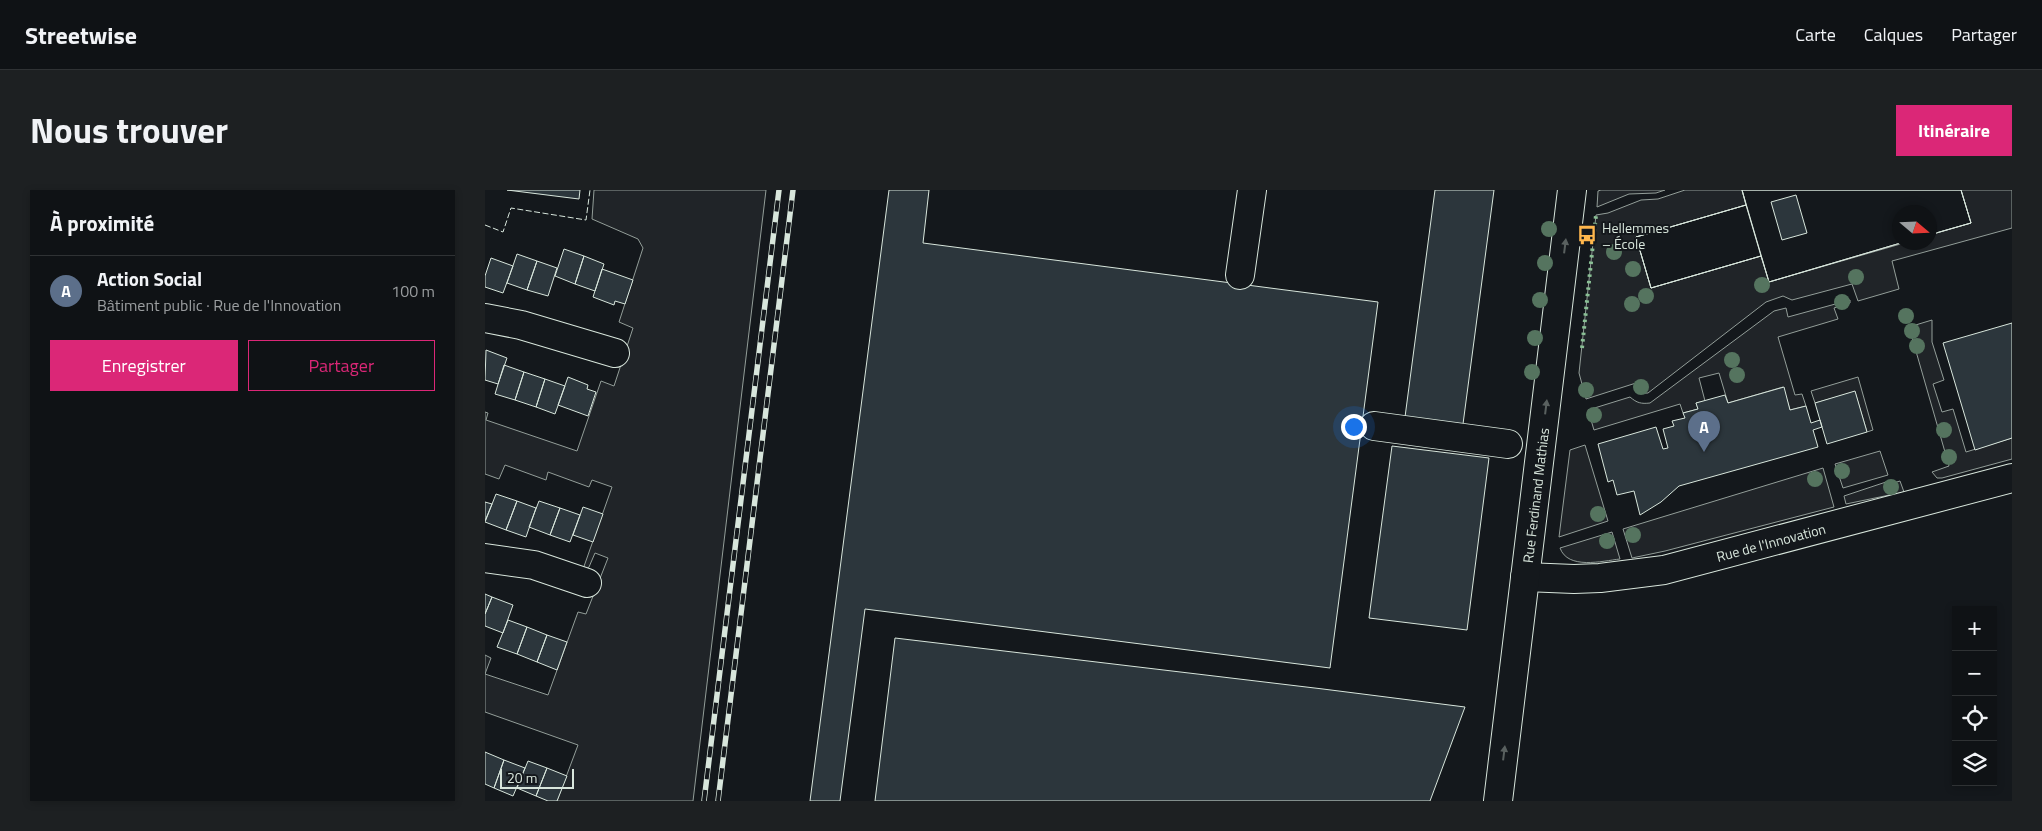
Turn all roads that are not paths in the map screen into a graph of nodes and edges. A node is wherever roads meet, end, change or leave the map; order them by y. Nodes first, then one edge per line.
1 (1252, 190) edge
2 (1572, 190) edge
3 (1240, 275) dead end
4 (485, 318) edge
5 (615, 353) dead end
6 (1374, 426) dead end
7 (1508, 444) dead end
8 (2012, 478) edge
9 (485, 558) edge
10 (1525, 577) junction
11 (587, 583) dead end
12 (1499, 801) edge

1 - 3 street
10 -> 2 street, Rue Ferdinand Mathias
4 - 5 street
6 - 7 street
8 - 10 street, Rue de l'Innovation
9 - 11 street
12 -> 10 street, Rue Ferdinand Mathias

